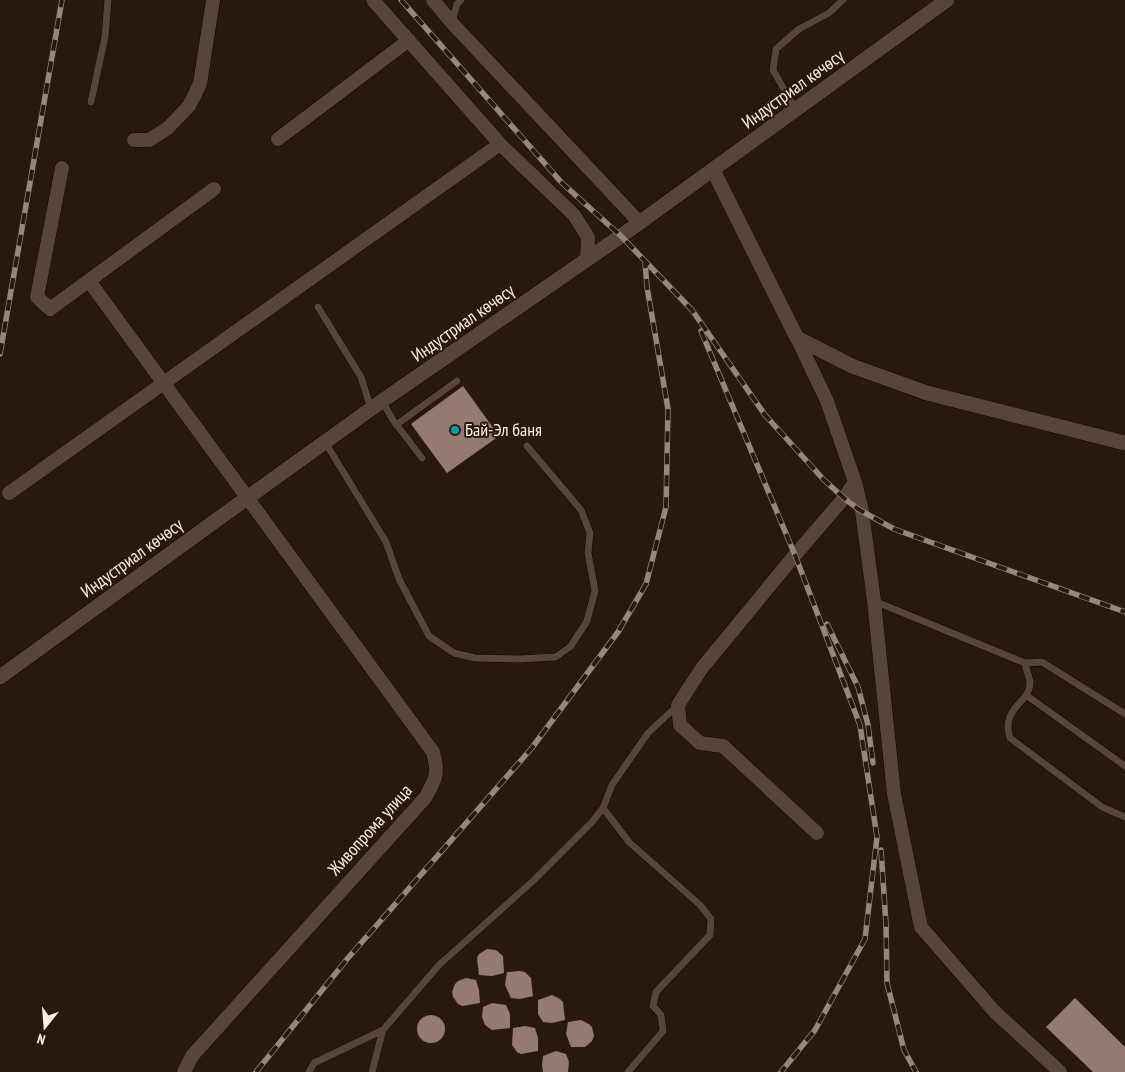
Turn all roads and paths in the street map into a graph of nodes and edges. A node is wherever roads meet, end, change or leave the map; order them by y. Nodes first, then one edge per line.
1 (108, 0) edge
2 (213, 0) edge
3 (373, 0) edge
4 (433, 0) edge
5 (461, 0) edge
6 (843, 0) edge
7 (947, 0) edge
8 (452, 22) junction
9 (409, 40) junction
10 (91, 102) dead end
11 (796, 110) junction
12 (278, 139) dead end
13 (134, 140) dead end
14 (500, 144) junction
15 (62, 168) dead end
16 (713, 170) junction
17 (214, 189) dead end
18 (640, 223) junction
19 (587, 260) junction
20 (89, 281) junction
21 (318, 307) dead end
22 (797, 338) junction
23 (457, 381) dead end
24 (163, 383) junction
25 (377, 405) junction
26 (396, 425) junction
27 (326, 442) junction
28 (1125, 443) edge
29 (527, 446) dead end
30 (422, 458) dead end
31 (855, 482) junction
32 (9, 493) dead end
33 (247, 498) junction
34 (874, 601) junction
35 (1025, 663) junction
36 (0, 677) edge
37 (1026, 695) junction
38 (678, 705) junction
39 (1125, 714) edge
40 (1125, 766) edge
41 (603, 808) junction
42 (1125, 818) edge
43 (818, 833) dead end
44 (383, 1030) junction
45 (184, 1072) edge
46 (309, 1072) edge
47 (372, 1072) edge
48 (628, 1072) edge
49 (1060, 1072) edge

1 - 10 lane
2 - 13 street
3 - 9 street
4 - 8 street
5 - 8 lane
6 - 11 lane
7 - 11 main road, Индустриал көчөсү
8 - 18 street
9 - 12 street
9 - 14 street
11 - 16 main road, Индустриал көчөсү
14 - 19 street
14 - 24 street
15 - 20 street
16 - 18 main road, Индустриал көчөсү
16 - 22 main road
17 - 20 street
18 - 19 main road, Индустриал көчөсү
19 - 25 main road, Индустриал көчөсү
20 - 24 street, Живопрома улица
21 - 25 lane
22 - 28 main road
22 - 31 street
23 - 26 lane
24 - 32 street
24 - 33 street, Живопрома улица
25 - 26 lane
25 - 27 main road, Индустриал көчөсү
26 - 30 lane
27 - 29 lane
27 - 33 main road, Индустриал көчөсү
31 - 34 street
31 - 38 street
33 - 36 main road, Индустриал көчөсү
33 - 45 street, Живопрома улица
34 - 35 lane
34 - 49 street
35 - 37 lane
35 - 39 lane
37 - 40 lane
37 - 42 lane
38 - 41 lane
38 - 43 street
41 - 44 lane
41 - 48 lane
44 - 46 lane
44 - 47 lane

